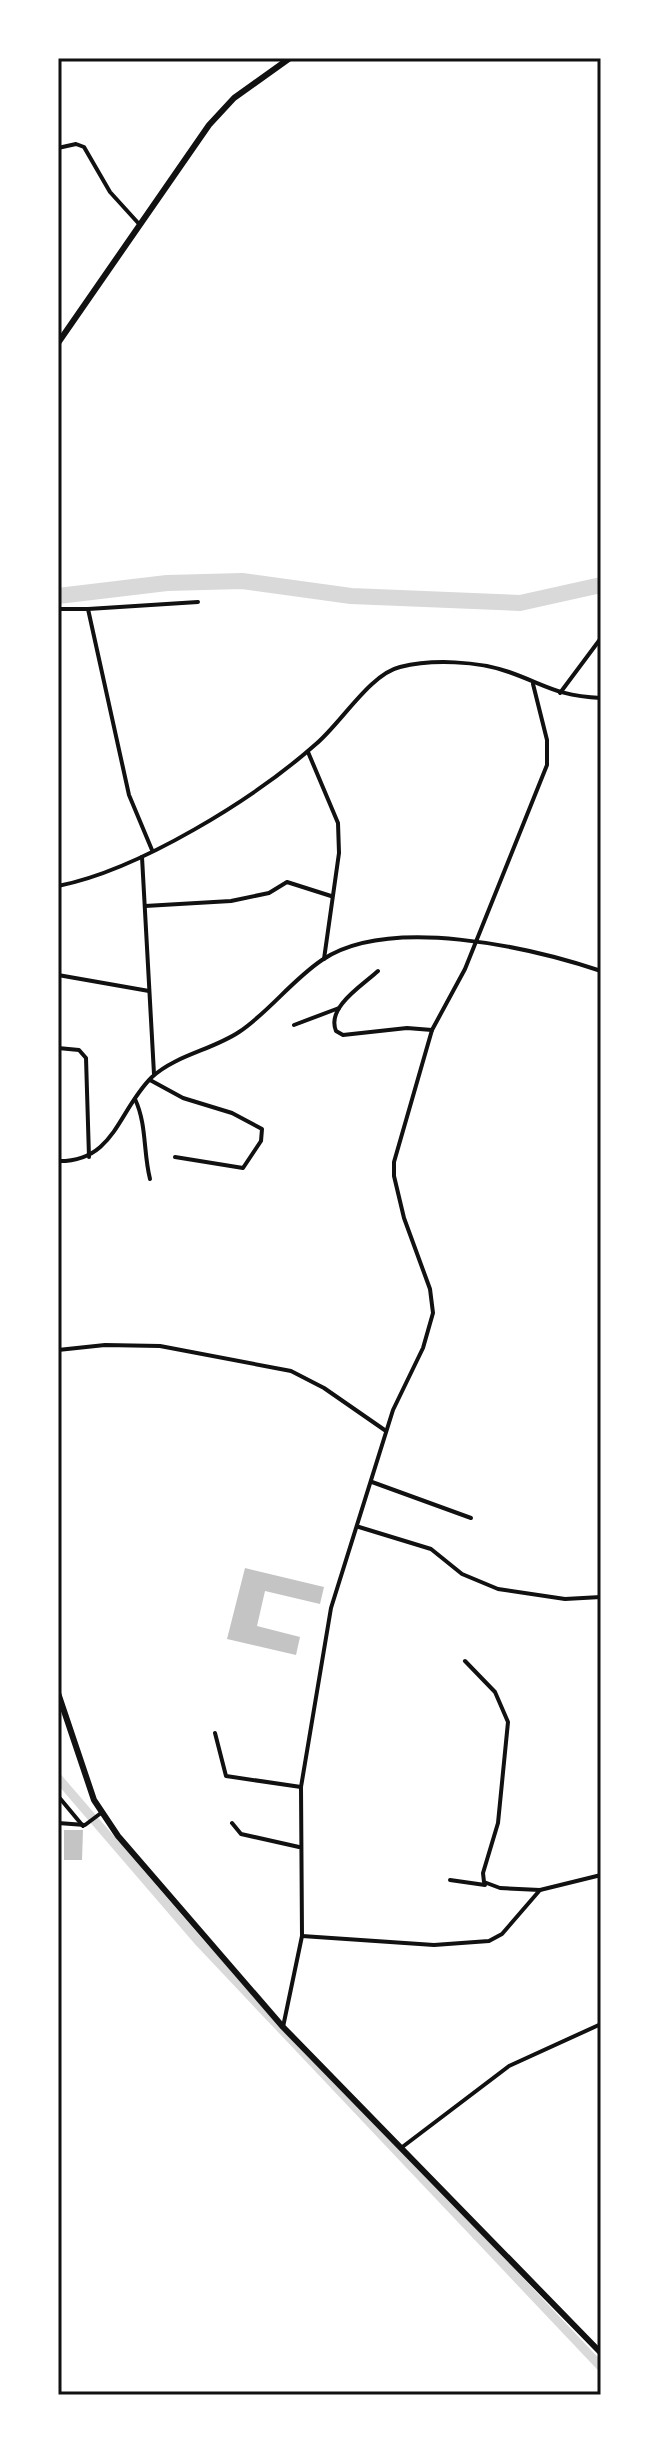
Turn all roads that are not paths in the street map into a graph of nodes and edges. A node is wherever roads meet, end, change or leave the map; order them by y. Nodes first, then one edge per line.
1 (290, 58) edge
2 (58, 148) edge
3 (140, 225) junction
4 (58, 343) edge
5 (198, 602) dead end
6 (58, 609) edge
7 (88, 609) junction
8 (601, 638) edge
9 (533, 684) junction
10 (560, 693) junction
11 (601, 698) edge
12 (308, 751) junction
13 (152, 850) junction
14 (142, 857) junction
15 (58, 886) edge
16 (331, 896) junction
17 (145, 906) junction
18 (477, 940) junction
19 (324, 959) junction
20 (378, 971) dead end
21 (601, 971) edge
22 (58, 975) edge
23 (149, 991) junction
24 (339, 1008) junction
25 (294, 1025) dead end
26 (432, 1030) junction
27 (58, 1048) edge
28 (152, 1078) junction
29 (135, 1099) junction
30 (89, 1157) junction
31 (175, 1157) dead end
32 (58, 1161) edge
33 (150, 1179) dead end
34 (58, 1350) edge
35 (386, 1431) junction
36 (372, 1482) junction
37 (471, 1518) dead end
38 (359, 1527) junction
39 (601, 1597) edge
40 (465, 1661) dead end
41 (58, 1693) edge
42 (215, 1733) dead end
43 (301, 1787) junction
44 (58, 1796) edge
45 (101, 1813) junction
46 (58, 1823) edge
47 (232, 1823) dead end
48 (84, 1826) junction
49 (299, 1847) junction
50 (601, 1875) edge
51 (450, 1880) dead end
52 (487, 1886) junction
53 (540, 1890) junction
54 (302, 1936) junction
55 (601, 2024) edge
56 (283, 2027) junction
57 (401, 2148) junction
58 (601, 2353) edge

1 - 3 main road
2 - 3 street
3 - 4 main road
5 - 7 street
6 - 7 street
7 - 13 street
8 - 10 street
9 - 10 street
9 - 12 street
9 - 18 street
10 - 11 street
12 - 13 street
12 - 16 street
13 - 14 street
14 - 15 street
14 - 17 street
16 - 17 street
16 - 19 street
17 - 23 street
18 - 19 street
18 - 21 street
18 - 26 street
19 - 28 street
20 - 24 street
22 - 23 street
23 - 28 street
24 - 25 street
24 - 26 street
26 - 35 street
27 - 30 street
28 - 29 street
28 - 31 street
29 - 30 street
29 - 33 street
30 - 32 street
34 - 35 street
35 - 36 street
36 - 37 street
36 - 38 street
38 - 39 street
38 - 43 street
40 - 52 street
41 - 45 main road
42 - 43 street
43 - 49 street
44 - 48 street
45 - 48 street
45 - 56 main road
46 - 48 street
47 - 49 street
49 - 54 street
50 - 53 street
51 - 52 street
52 - 53 street
53 - 54 street
54 - 56 street
55 - 57 street
56 - 57 main road
57 - 58 main road

